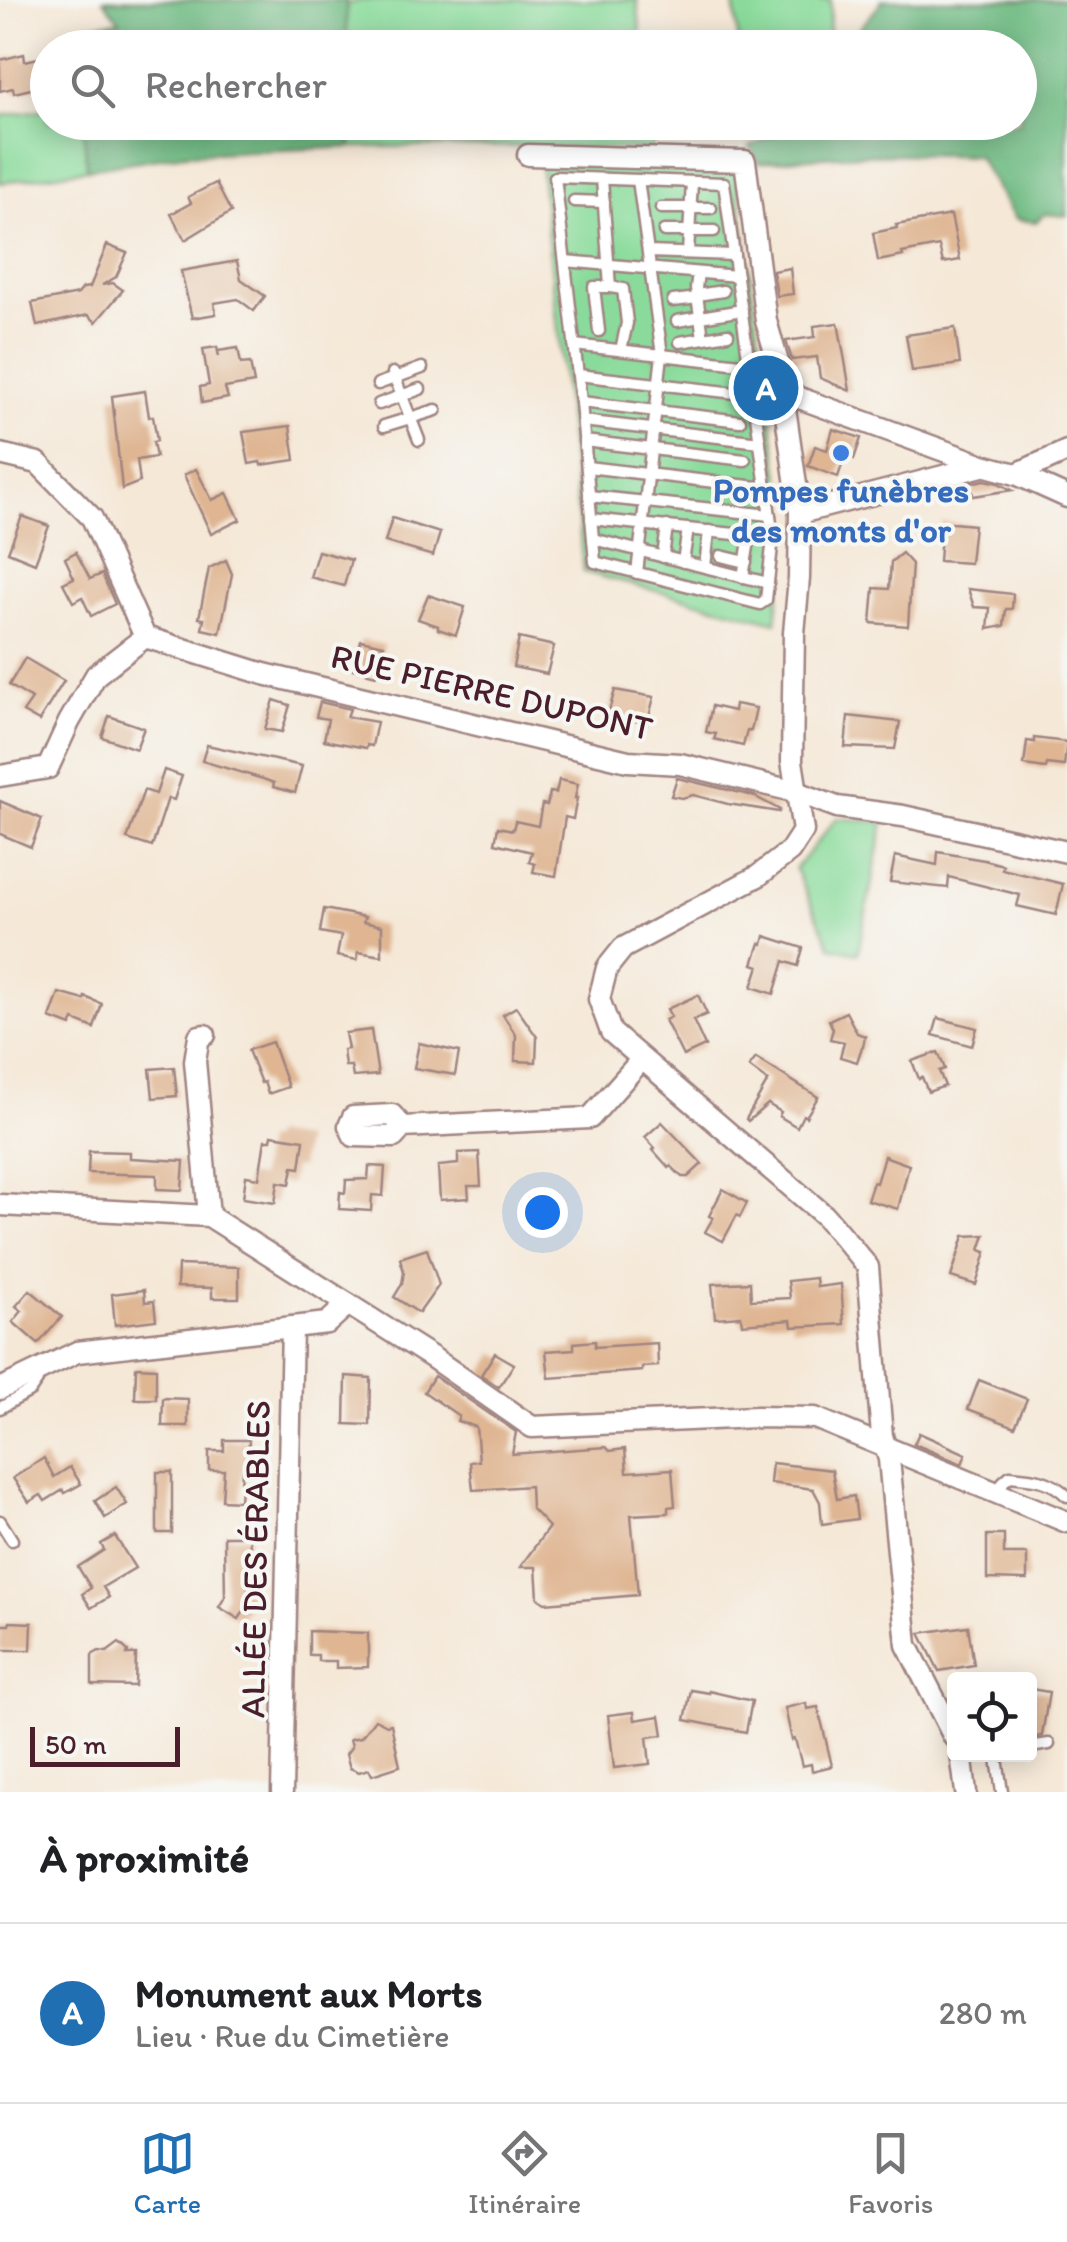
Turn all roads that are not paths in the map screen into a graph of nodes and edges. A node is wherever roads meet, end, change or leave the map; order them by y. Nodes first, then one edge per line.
1 (528, 155) dead end
2 (602, 179) junction
3 (638, 180) junction
4 (692, 182) junction
5 (574, 201) dead end
6 (604, 202) junction
7 (661, 208) dead end
8 (691, 208) junction
9 (711, 208) dead end
10 (664, 231) dead end
11 (689, 231) junction
12 (714, 231) dead end
13 (648, 252) junction
14 (688, 254) junction
15 (734, 255) junction
16 (564, 261) junction
17 (608, 265) junction
18 (650, 269) junction
19 (698, 273) junction
20 (737, 276) junction
21 (610, 287) junction
22 (722, 292) dead end
23 (698, 296) junction
24 (674, 301) dead end
25 (742, 310) junction
26 (700, 317) junction
27 (676, 321) dead end
28 (598, 331) dead end
29 (728, 334) dead end
30 (703, 338) junction
31 (680, 342) dead end
32 (574, 345) junction
33 (621, 350) junction
34 (662, 355) junction
35 (422, 368) dead end
36 (762, 368) junction
37 (394, 375) junction
38 (578, 375) junction
39 (378, 384) dead end
40 (659, 384) junction
41 (420, 389) dead end
42 (783, 393) junction
43 (402, 396) junction
44 (754, 397) junction
45 (581, 402) junction
46 (379, 404) dead end
47 (436, 410) dead end
48 (656, 411) junction
49 (411, 418) junction
50 (583, 421) junction
51 (740, 422) dead end
52 (384, 426) dead end
53 (654, 429) junction
54 (419, 440) dead end
55 (584, 440) junction
56 (760, 442) junction
57 (652, 448) junction
58 (1067, 451) edge
59 (0, 454) edge
60 (745, 460) dead end
61 (983, 465) junction
62 (587, 468) junction
63 (648, 474) junction
64 (1016, 474) junction
65 (766, 488) junction
66 (590, 496) junction
67 (1067, 497) edge
68 (645, 502) junction
69 (800, 513) junction
70 (770, 514) junction
71 (591, 518) junction
72 (642, 524) junction
73 (666, 526) junction
74 (688, 529) junction
75 (709, 531) junction
76 (800, 535) junction
77 (750, 536) junction
78 (773, 537) junction
79 (593, 539) junction
80 (640, 551) junction
81 (663, 556) junction
82 (721, 556) dead end
83 (684, 562) junction
84 (746, 562) junction
85 (705, 567) junction
86 (637, 573) junction
87 (744, 577) junction
88 (768, 583) junction
89 (145, 637) junction
90 (0, 776) edge
91 (796, 792) junction
92 (1067, 852) edge
93 (205, 1035) dead end
94 (642, 1059) junction
95 (403, 1127) dead end
96 (0, 1206) edge
97 (209, 1216) junction
98 (348, 1304) junction
99 (292, 1327) junction
100 (35, 1371) junction
101 (0, 1389) edge
102 (0, 1408) edge
103 (886, 1447) junction
104 (999, 1493) junction
105 (1067, 1496) edge
106 (0, 1521) edge
107 (1067, 1522) edge
108 (12, 1540) dead end
109 (947, 1723) edge
110 (1050, 1744) dead end
111 (1037, 1746) edge
112 (962, 1762) edge
113 (997, 1762) edge
114 (282, 1792) edge
115 (966, 1792) edge
116 (1002, 1792) edge

1 - 36 street
2 - 3 lane
2 - 6 lane
2 - 16 lane
3 - 4 lane
3 - 13 lane
4 - 8 lane
4 - 15 lane
5 - 6 lane
6 - 17 lane
7 - 8 lane
8 - 9 lane
8 - 11 lane
10 - 11 lane
11 - 12 lane
11 - 14 lane
13 - 14 lane
13 - 18 lane
14 - 15 lane
15 - 20 lane
16 - 17 lane
16 - 32 lane
17 - 18 lane
17 - 21 lane
18 - 19 lane
18 - 34 lane
19 - 20 lane
19 - 23 lane
20 - 25 lane
21 - 28 lane
21 - 33 lane
22 - 23 lane
23 - 24 lane
23 - 26 lane
25 - 26 lane
25 - 36 lane
26 - 27 lane
26 - 30 lane
29 - 30 lane
30 - 31 lane
32 - 33 lane
32 - 38 lane
33 - 34 lane
34 - 36 lane
34 - 40 lane
35 - 37 lane
36 - 42 street
36 - 44 lane
37 - 39 lane
37 - 43 lane
38 - 40 lane
38 - 45 lane
40 - 44 lane
40 - 48 lane
41 - 43 lane
42 - 44 lane
42 - 61 street
42 - 69 street
43 - 46 lane
43 - 49 lane
44 - 56 lane
45 - 48 lane
45 - 50 lane
47 - 49 lane
48 - 51 lane
48 - 53 lane
49 - 52 lane
49 - 54 lane
50 - 53 lane
50 - 55 lane
53 - 56 lane
53 - 57 lane
55 - 57 lane
55 - 62 lane
56 - 65 lane
57 - 60 lane
57 - 63 lane
58 - 64 street
59 - 89 street
61 - 64 street
61 - 69 street
62 - 63 lane
62 - 66 lane
63 - 65 lane
63 - 68 lane
64 - 67 street
65 - 70 lane
66 - 68 lane
66 - 71 lane
68 - 70 lane
68 - 72 lane
69 - 76 street
70 - 78 lane
71 - 72 lane
71 - 79 lane
72 - 73 lane
72 - 80 lane
73 - 74 lane
73 - 81 lane
74 - 75 lane
74 - 83 lane
75 - 77 lane
75 - 85 lane
76 - 78 lane
76 - 91 street
77 - 78 lane
77 - 84 lane
78 - 88 lane
79 - 80 lane
79 - 86 lane
80 - 81 lane
80 - 86 lane
81 - 83 lane
82 - 84 lane
83 - 85 lane
84 - 87 lane
85 - 87 lane
86 - 88 lane
87 - 88 lane
89 - 90 street
89 - 91 street, RUE PIERRE DUPONT
91 - 92 street, RUE PIERRE DUPONT
91 - 94 street
93 - 97 street
94 - 95 street
94 - 103 street
96 - 97 street
97 - 98 street
98 - 99 street
98 - 103 street
99 - 100 street
99 - 114 street, ALLÉE DES ÉRABLES
100 - 101 street
100 - 102 lane
103 - 104 street
103 - 109 street
104 - 105 lane
104 - 107 street
106 - 108 lane
110 - 111 lane
112 - 115 street
113 - 116 lane

